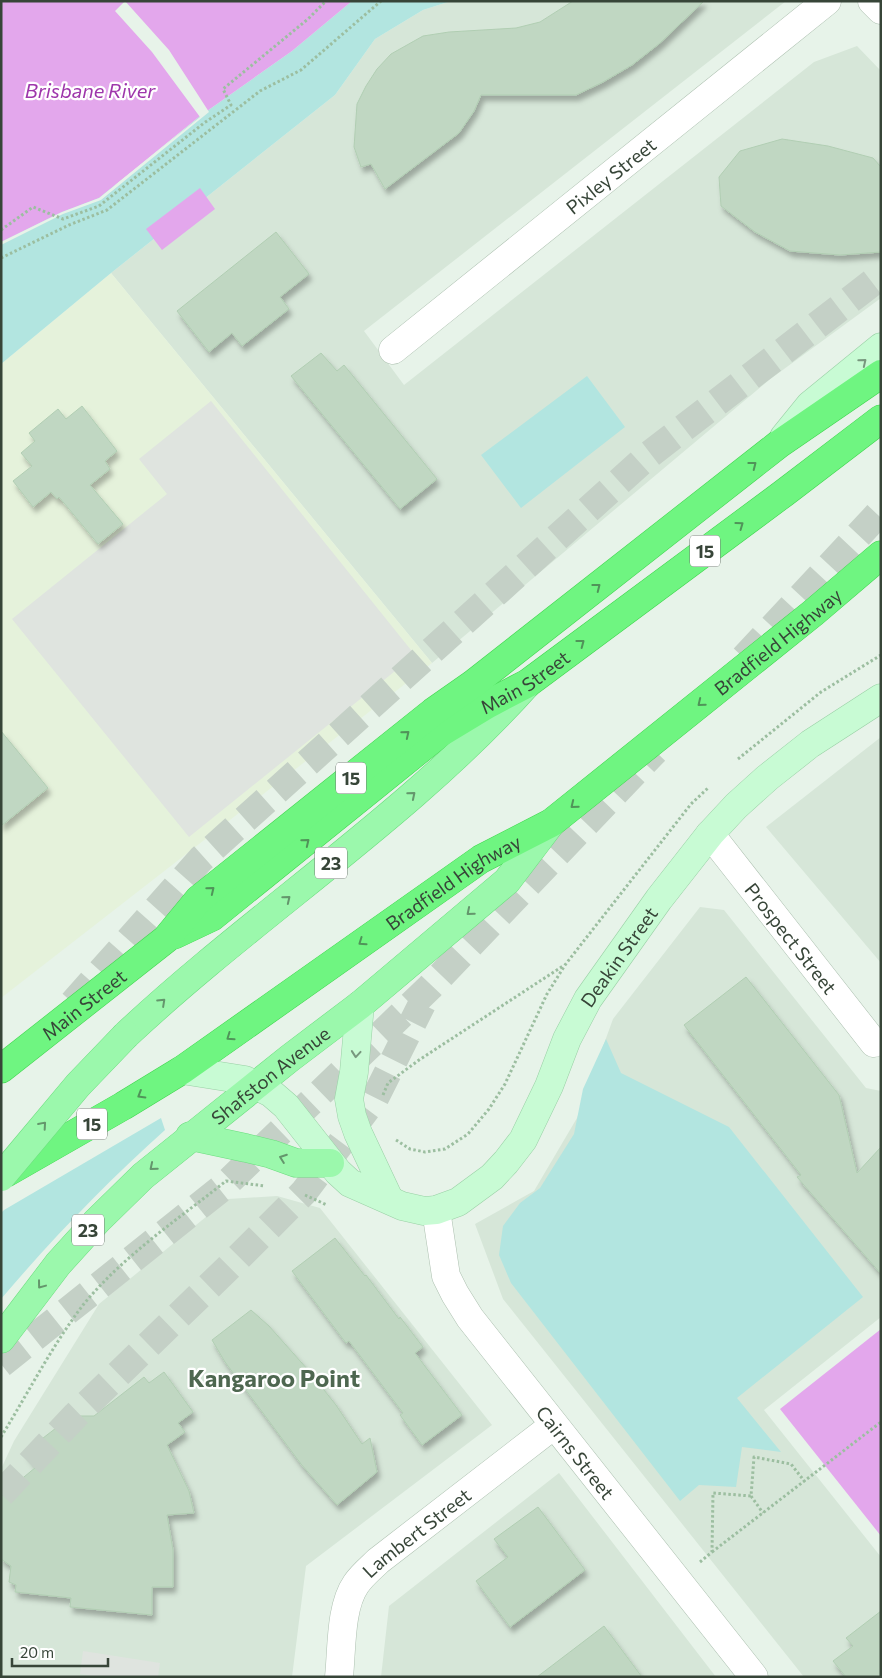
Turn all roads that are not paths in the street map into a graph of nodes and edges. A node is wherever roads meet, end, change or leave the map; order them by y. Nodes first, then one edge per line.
1 (827, 1) edge
2 (872, 1) edge
3 (881, 10) edge
4 (881, 347) edge
5 (393, 350) dead end
6 (881, 374) edge
7 (881, 420) edge
8 (779, 444) junction
9 (881, 555) edge
10 (528, 683) junction
11 (881, 698) edge
12 (551, 823) junction
13 (710, 834) junction
14 (166, 939) junction
15 (360, 1005) junction
16 (874, 1043) dead end
17 (1, 1069) edge
18 (182, 1070) junction
19 (256, 1084) junction
20 (190, 1136) junction
21 (330, 1162) junction
22 (1, 1176) edge
23 (388, 1199) junction
24 (436, 1210) junction
25 (1, 1339) edge
26 (554, 1425) junction
27 (339, 1677) edge
28 (754, 1677) edge

1 - 5 street, Pixley Street
2 - 3 street
8 -> 4 street, Main Street
6 - 8 highway, Main Street / 15
10 -> 7 highway, Main Street / 15
14 -> 8 highway, Main Street / 15
9 -> 12 highway, Bradfield Highway / 15
14 -> 10 highway, Main Street / 15
22 -> 10 main road, 23, bridge
11 - 13 street, Deakin Street
12 -> 15 main road, Shafston Avenue / 23
12 -> 18 highway, Bradfield Highway / 15
13 - 16 street, Prospect Street
13 - 24 street, Deakin Street
14 - 17 highway, Main Street / 15
15 - 19 main road, Shafston Avenue / 23
15 -> 23 street
18 - 19 street, Deakin Street
18 -> 22 highway, Bradfield Highway / 15
19 - 20 main road, Shafston Avenue / 23
19 - 21 street, Deakin Street
21 -> 20 main road
20 -> 25 main road, Shafston Avenue / 23
21 - 23 street, Deakin Street
23 - 24 street, Deakin Street
24 - 26 street, Cairns Street
26 - 27 street, Lambert Street
26 - 28 street, Cairns Street

